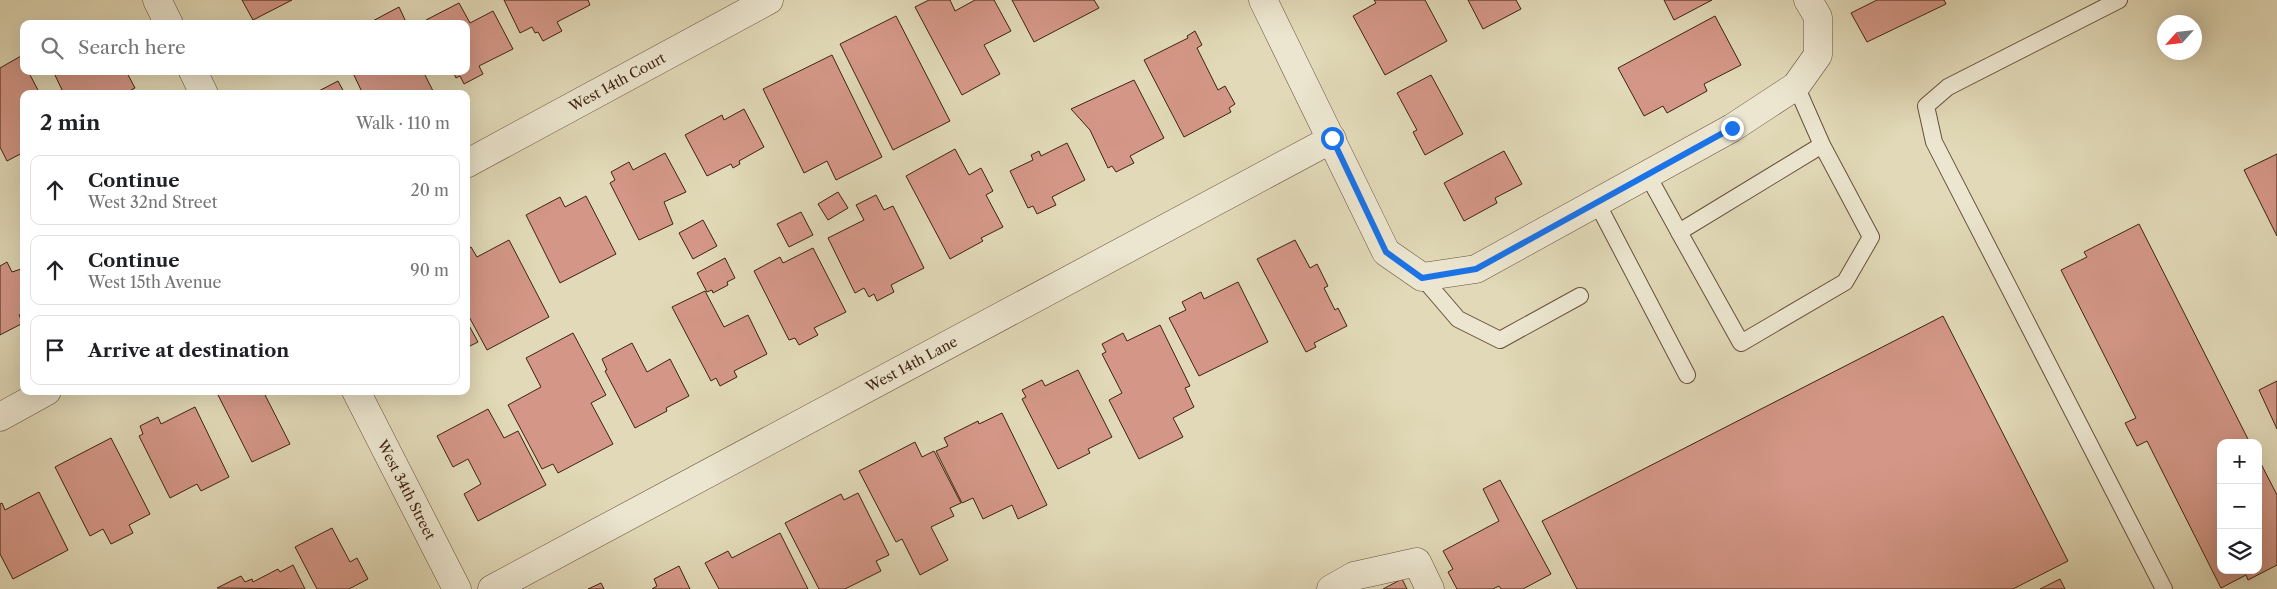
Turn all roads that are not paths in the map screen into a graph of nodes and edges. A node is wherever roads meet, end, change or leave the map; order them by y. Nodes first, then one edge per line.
1 (157, 0) edge
2 (769, 0) edge
3 (1264, 0) edge
4 (2119, 0) edge
5 (1813, 8) edge
6 (167, 20) edge
7 (195, 75) edge
8 (1796, 86) junction
9 (202, 90) edge
10 (1332, 138) junction
11 (1822, 145) junction
12 (470, 162) edge
13 (1647, 174) junction
14 (1597, 203) junction
15 (1679, 232) junction
16 (1422, 278) junction
17 (1580, 296) dead end
18 (1687, 375) dead end
19 (40, 395) edge
20 (358, 395) edge
21 (0, 417) edge
22 (457, 589) edge
23 (492, 589) edge
24 (1330, 589) edge
25 (1430, 589) edge
26 (2164, 589) edge

1 - 6 street
2 - 12 street, West 14th Court
3 - 10 street
4 - 26 lane
5 - 8 street
7 - 9 street
8 - 11 lane
8 - 13 street
10 - 16 street
10 - 23 street, West 14th Lane
11 - 15 lane
11 - 15 lane
13 - 14 street
13 - 15 lane
14 - 16 street
14 - 18 lane
16 - 17 lane
19 - 21 street
20 - 22 street, West 34th Street
24 - 25 street

